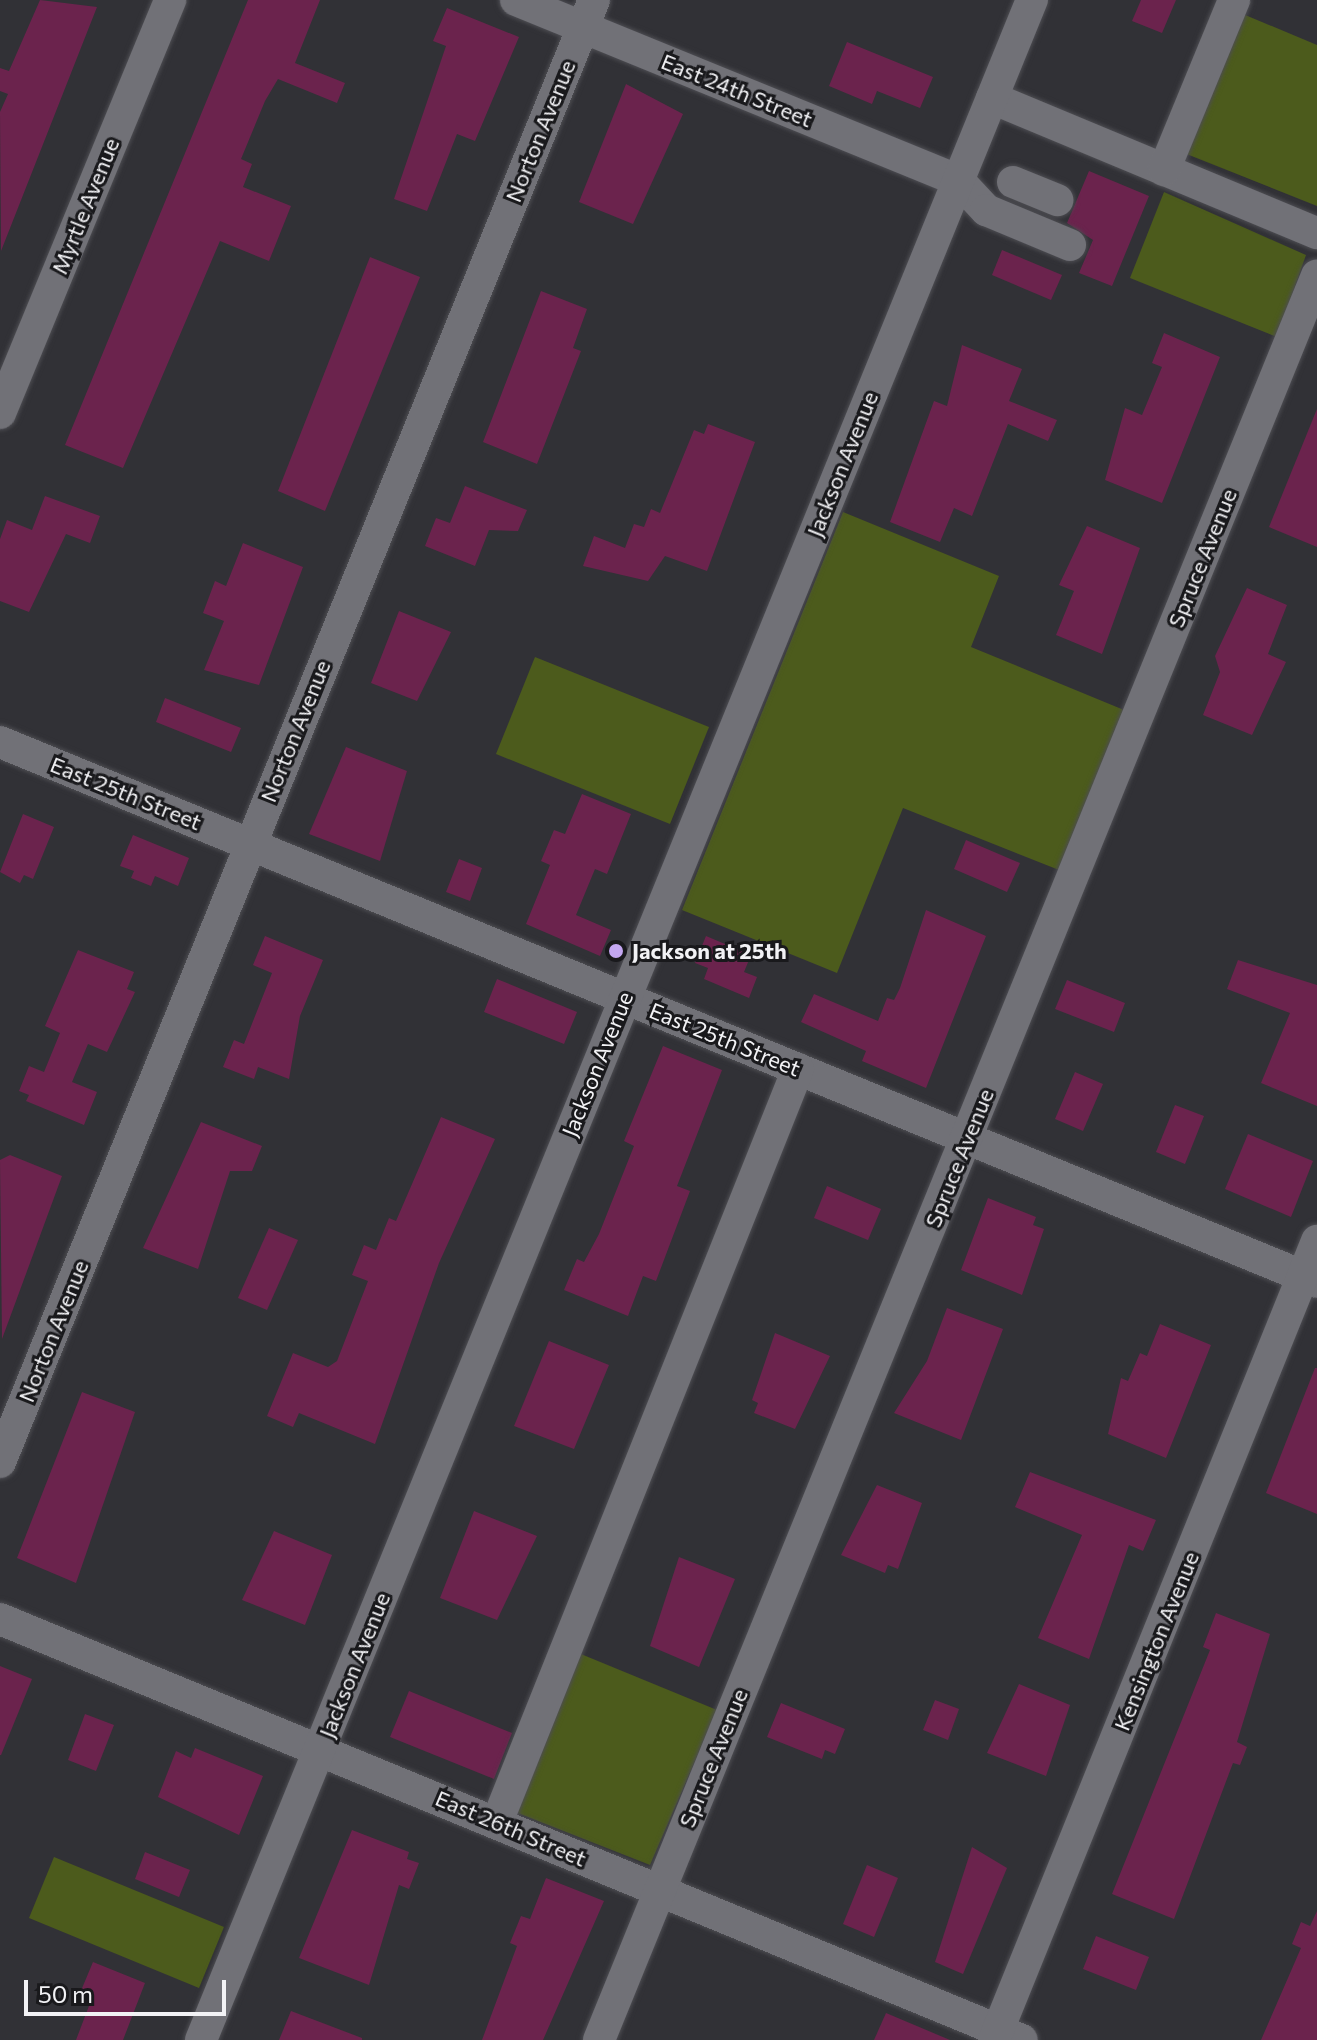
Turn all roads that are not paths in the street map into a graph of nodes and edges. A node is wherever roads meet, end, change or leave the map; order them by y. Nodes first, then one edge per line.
1 (170, 0) edge
2 (516, 0) edge
3 (1032, 0) edge
4 (1234, 0) edge
5 (588, 14) edge
6 (992, 98) junction
7 (1164, 170) junction
8 (959, 181) junction
9 (1036, 191) dead end
10 (1023, 226) junction
11 (1317, 233) edge
12 (1070, 245) dead end
13 (1317, 275) edge
14 (0, 413) edge
15 (0, 742) edge
16 (249, 844) junction
17 (624, 997) junction
18 (798, 1069) junction
19 (967, 1138) junction
20 (1317, 1241) edge
21 (1310, 1279) edge
22 (0, 1462) edge
23 (0, 1619) edge
24 (320, 1749) junction
25 (497, 1822) junction
26 (659, 1890) junction
27 (1005, 2037) edge
28 (201, 2040) edge
29 (599, 2040) edge

1 - 14 street, Myrtle Avenue
2 - 5 street, East 24th Street
3 - 6 street, Jackson Avenue
4 - 7 street
5 - 8 street, East 24th Street
5 - 16 street, Norton Avenue
6 - 7 street
6 - 8 street, Jackson Avenue
7 - 11 street
8 - 10 street
8 - 17 street, Jackson Avenue
9 - 10 street
10 - 12 street
13 - 19 street, Spruce Avenue
15 - 16 street, East 25th Street
16 - 17 street, East 25th Street
16 - 22 street, Norton Avenue
17 - 18 street, East 25th Street
17 - 24 street, Jackson Avenue
18 - 19 street, East 25th Street
18 - 25 street
19 - 21 street, East 25th Street
19 - 26 street, Spruce Avenue
20 - 21 street, Kensington Avenue
21 - 27 street, Kensington Avenue
23 - 24 street, East 26th Street
24 - 25 street, East 26th Street
24 - 28 street, Jackson Avenue
25 - 26 street, East 26th Street
26 - 27 street, East 26th Street
26 - 29 street, Spruce Avenue

